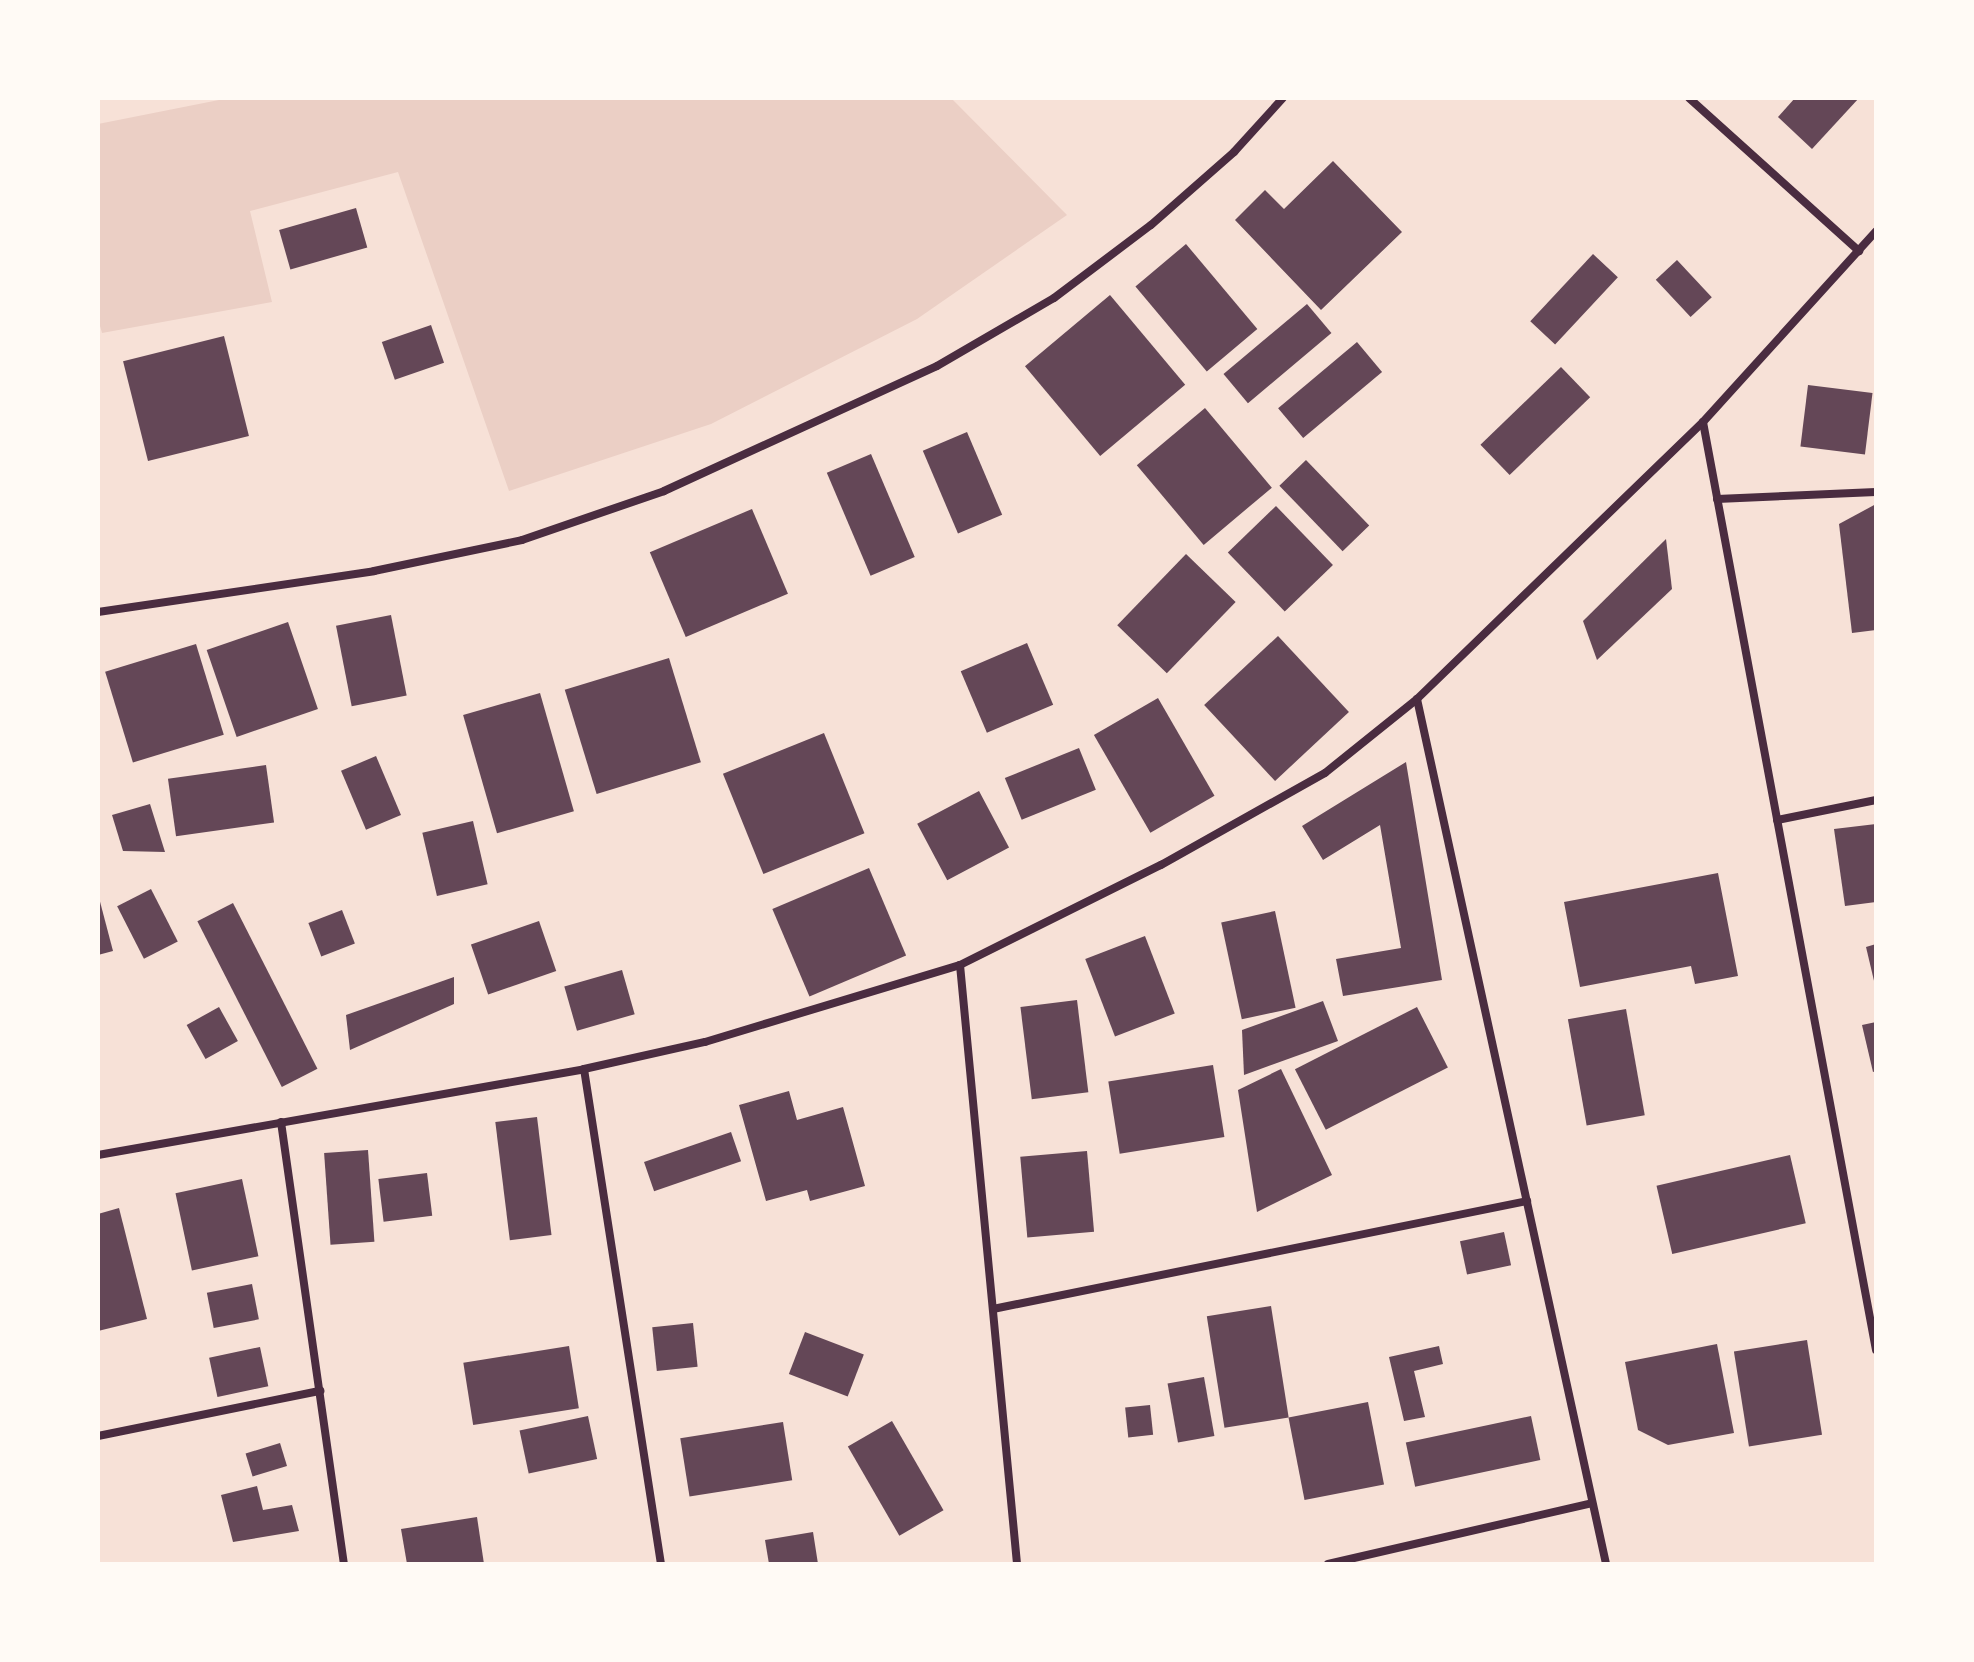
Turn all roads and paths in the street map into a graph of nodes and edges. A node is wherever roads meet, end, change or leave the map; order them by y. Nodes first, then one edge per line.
1 (1283, 98) edge
2 (1689, 98) edge
3 (1876, 231) edge
4 (1859, 251) junction
5 (1703, 422) junction
6 (1876, 492) edge
7 (1717, 499) junction
8 (98, 612) edge
9 (1417, 699) junction
10 (1876, 800) edge
11 (1777, 820) junction
12 (960, 965) junction
13 (584, 1069) junction
14 (281, 1122) junction
15 (98, 1155) edge
16 (1527, 1201) junction
17 (993, 1309) junction
18 (1876, 1350) edge
19 (320, 1391) junction
20 (98, 1436) edge
21 (1592, 1503) junction
22 (344, 1564) edge
23 (661, 1564) edge
24 (1017, 1564) edge
25 (1328, 1564) edge
26 (1606, 1564) edge

1 - 8 street
2 - 4 street
3 - 4 street
4 - 5 street
5 - 7 street
5 - 9 street
6 - 7 street
7 - 11 street
9 - 12 street
9 - 16 street
10 - 11 street
11 - 18 street
12 - 13 street
12 - 17 street
13 - 14 street
13 - 23 street
14 - 15 street
14 - 19 street
16 - 17 street
16 - 21 street
17 - 24 street
19 - 20 street
19 - 22 street
21 - 25 street
21 - 26 street

